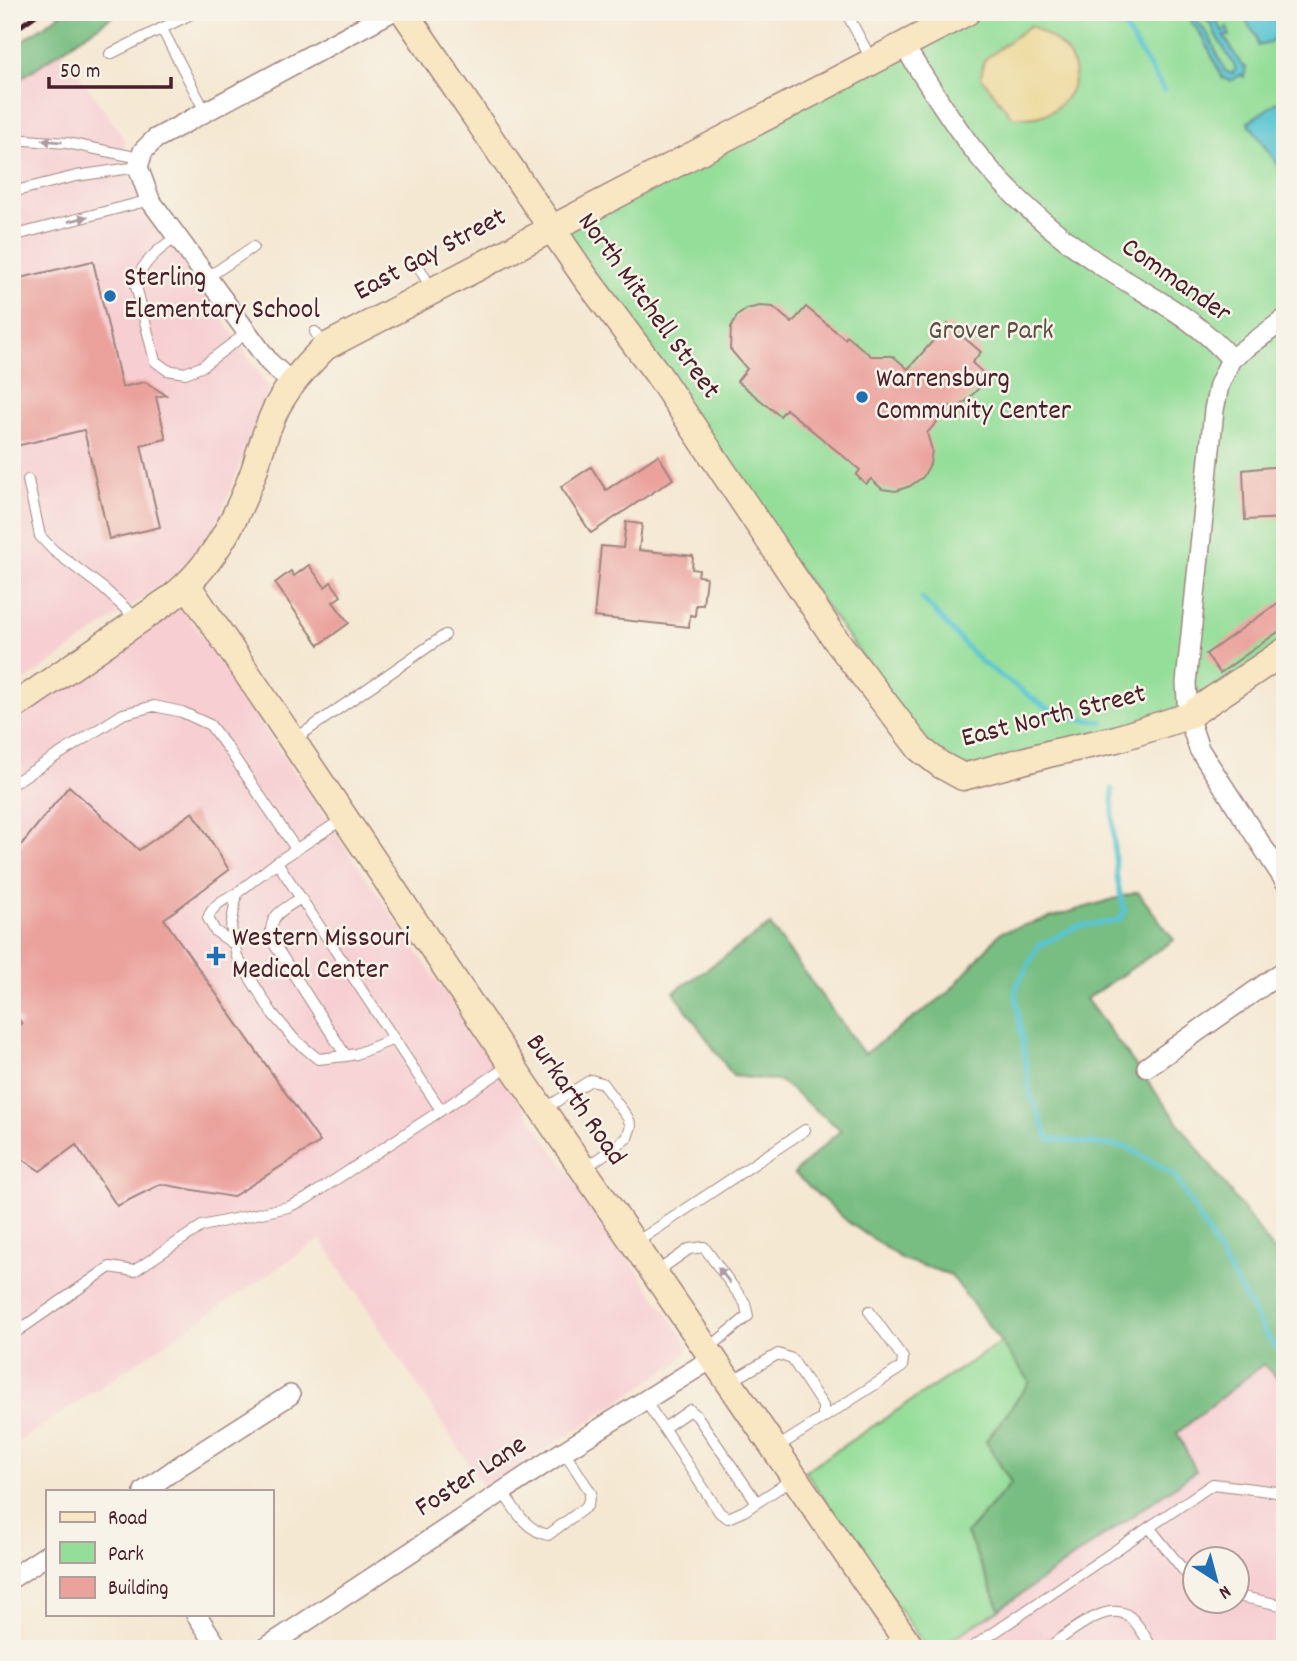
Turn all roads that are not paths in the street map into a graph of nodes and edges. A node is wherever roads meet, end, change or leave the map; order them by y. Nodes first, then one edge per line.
1 (195, 12) edge
2 (391, 12) edge
3 (404, 12) edge
4 (846, 12) edge
5 (967, 12) edge
6 (162, 29) junction
7 (904, 46) junction
8 (110, 54) dead end
9 (873, 62) junction
10 (206, 113) junction
11 (12, 139) edge
12 (139, 162) junction
13 (12, 192) edge
14 (150, 200) junction
15 (552, 229) junction
16 (12, 236) edge
17 (178, 236) junction
18 (253, 247) dead end
19 (208, 277) junction
20 (1285, 319) edge
21 (248, 332) junction
22 (1231, 359) junction
23 (293, 384) junction
24 (28, 481) dead end
25 (188, 586) junction
26 (138, 621) junction
27 (445, 635) dead end
28 (836, 640) joint
29 (1285, 651) edge
30 (12, 708) edge
31 (1188, 716) junction
32 (292, 741) junction
33 (12, 784) edge
34 (343, 819) junction
35 (296, 849) junction
36 (277, 862) junction
37 (1285, 881) edge
38 (237, 893) junction
39 (301, 898) junction
40 (234, 944) junction
41 (1285, 970) edge
42 (394, 1040) junction
43 (345, 1056) junction
44 (511, 1065) junction
45 (1147, 1067) dead end
46 (441, 1110) junction
47 (542, 1110) junction
48 (804, 1130) dead end
49 (583, 1169) junction
50 (634, 1244) junction
51 (655, 1273) junction
52 (869, 1311) dead end
53 (12, 1335) edge
54 (710, 1354) junction
55 (730, 1382) junction
56 (290, 1395) dead end
57 (646, 1402) junction
58 (823, 1418) junction
59 (664, 1427) junction
60 (775, 1449) junction
61 (564, 1451) junction
62 (795, 1477) junction
63 (145, 1490) edge
64 (503, 1492) junction
65 (1285, 1493) edge
66 (756, 1501) junction
67 (1149, 1527) junction
68 (46, 1556) edge
69 (1182, 1569) edge
70 (12, 1578) edge
71 (1252, 1599) edge
72 (1285, 1606) edge
73 (197, 1616) edge
74 (900, 1644) edge
75 (219, 1649) edge
76 (264, 1649) edge
77 (970, 1649) edge
78 (1046, 1649) edge
79 (1153, 1649) edge

1 - 6 lane
2 - 10 street
3 - 15 main road, North Mitchell Street
4 - 9 lane
5 - 7 main road, East Gay Street
6 - 8 lane
6 - 10 lane
7 - 9 main road, East Gay Street
7 - 22 street, Commander
9 - 15 main road, East Gay Street
10 - 12 street
12 -> 11 lane
12 - 13 lane
12 - 14 street
16 -> 14 lane
14 - 17 street
15 - 23 main road, East Gay Street
15 - 28 main road, North Mitchell Street
17 - 19 street
17 - 21 lane
18 - 19 lane
19 - 21 street
20 - 22 street
21 - 23 street
22 - 31 street, Commander
23 - 25 main road, East Gay Street
24 - 26 lane
25 - 26 main road, East Gay Street
25 - 32 main road, Burkarth Road
26 - 30 main road, East Gay Street
27 - 32 lane
28 - 31 main road, East North Street
29 - 31 main road, East North Street
31 - 37 street, Commander
32 - 34 main road, Burkarth Road
33 - 35 lane
34 - 35 lane
34 - 44 main road, Burkarth Road
35 - 36 lane
36 - 38 lane
36 - 39 lane
38 - 40 lane
38 - 40 lane
39 - 42 lane
39 - 43 lane
40 - 43 lane
41 - 45 street
42 - 43 lane
42 - 46 lane
44 - 46 lane
44 - 47 main road, Burkarth Road
46 - 53 lane
47 - 49 main road, Burkarth Road
47 - 49 lane
48 - 50 lane
49 - 50 main road, Burkarth Road
50 - 51 main road, Burkarth Road
51 - 54 main road, Burkarth Road
54 -> 51 lane
52 - 58 lane
54 - 55 main road, Burkarth Road
54 - 57 street, Foster Lane
55 - 58 lane
55 - 60 main road, Burkarth Road
56 - 63 street
57 - 59 lane
57 - 61 street, Foster Lane
58 - 60 lane
59 - 66 lane
59 - 66 lane
60 - 62 main road, Burkarth Road
61 - 64 street, Foster Lane
61 - 64 lane
62 - 66 lane
62 - 74 main road, Burkarth Road
64 - 76 street, Foster Lane
65 - 67 lane
67 - 69 lane
67 - 77 lane
68 - 70 street
71 - 72 lane
73 - 75 street
78 - 79 lane

